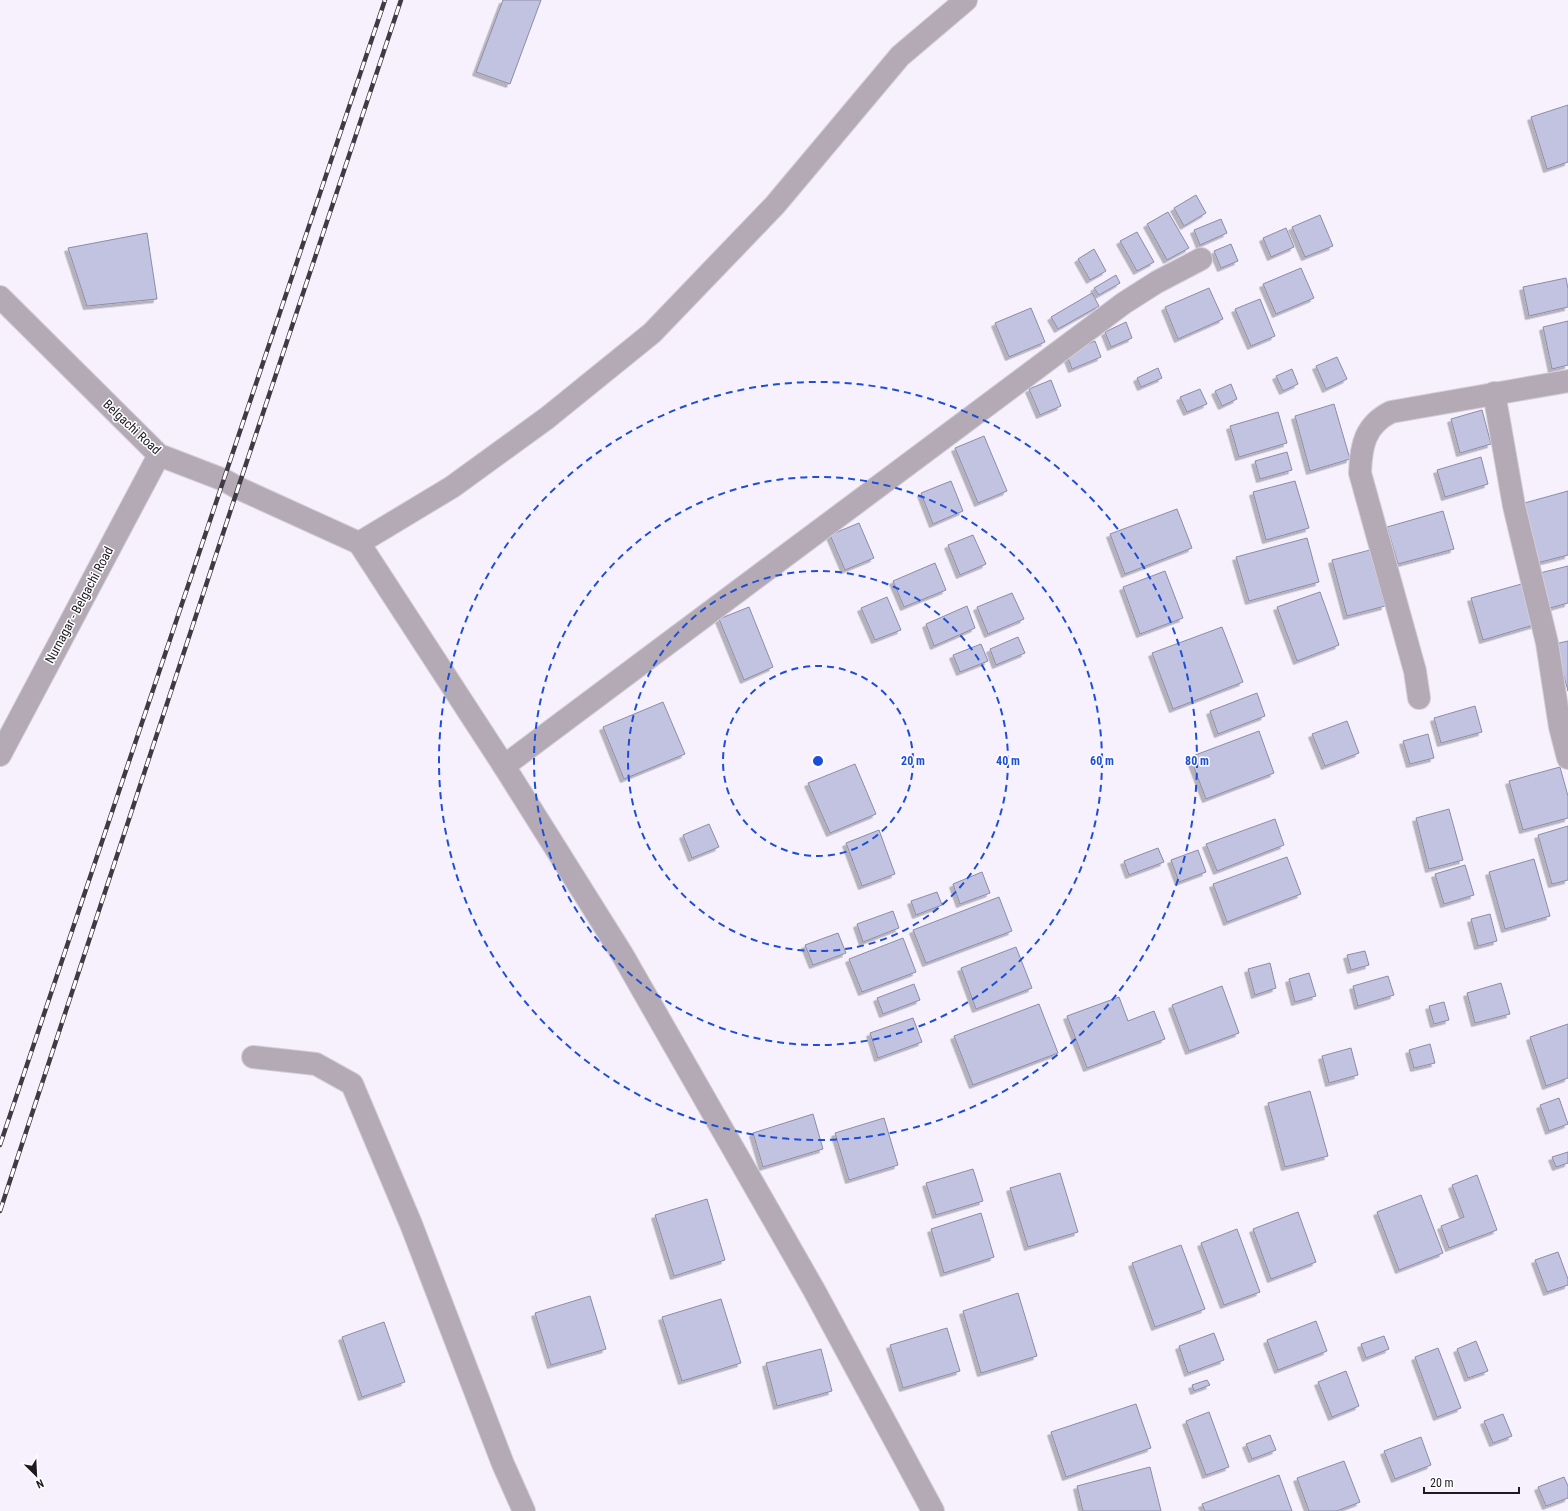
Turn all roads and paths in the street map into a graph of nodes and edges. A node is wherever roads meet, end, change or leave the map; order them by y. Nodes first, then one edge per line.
1 (966, 0) edge
2 (1201, 260) dead end
3 (0, 297) edge
4 (1568, 381) edge
5 (1494, 393) junction
6 (159, 455) junction
7 (359, 543) junction
8 (1419, 698) dead end
9 (0, 755) edge
10 (1568, 758) edge
11 (504, 766) junction
12 (252, 1057) dead end
13 (524, 1511) edge
14 (933, 1511) edge

1 - 7 street
2 - 11 street
3 - 6 street, Belgachi Road
4 - 5 street
5 - 8 street
5 - 10 street
6 - 7 street, Belgachi Road
6 - 9 street, Nurnagar - Belgachi Road
7 - 11 street
11 - 14 street
12 - 13 street

